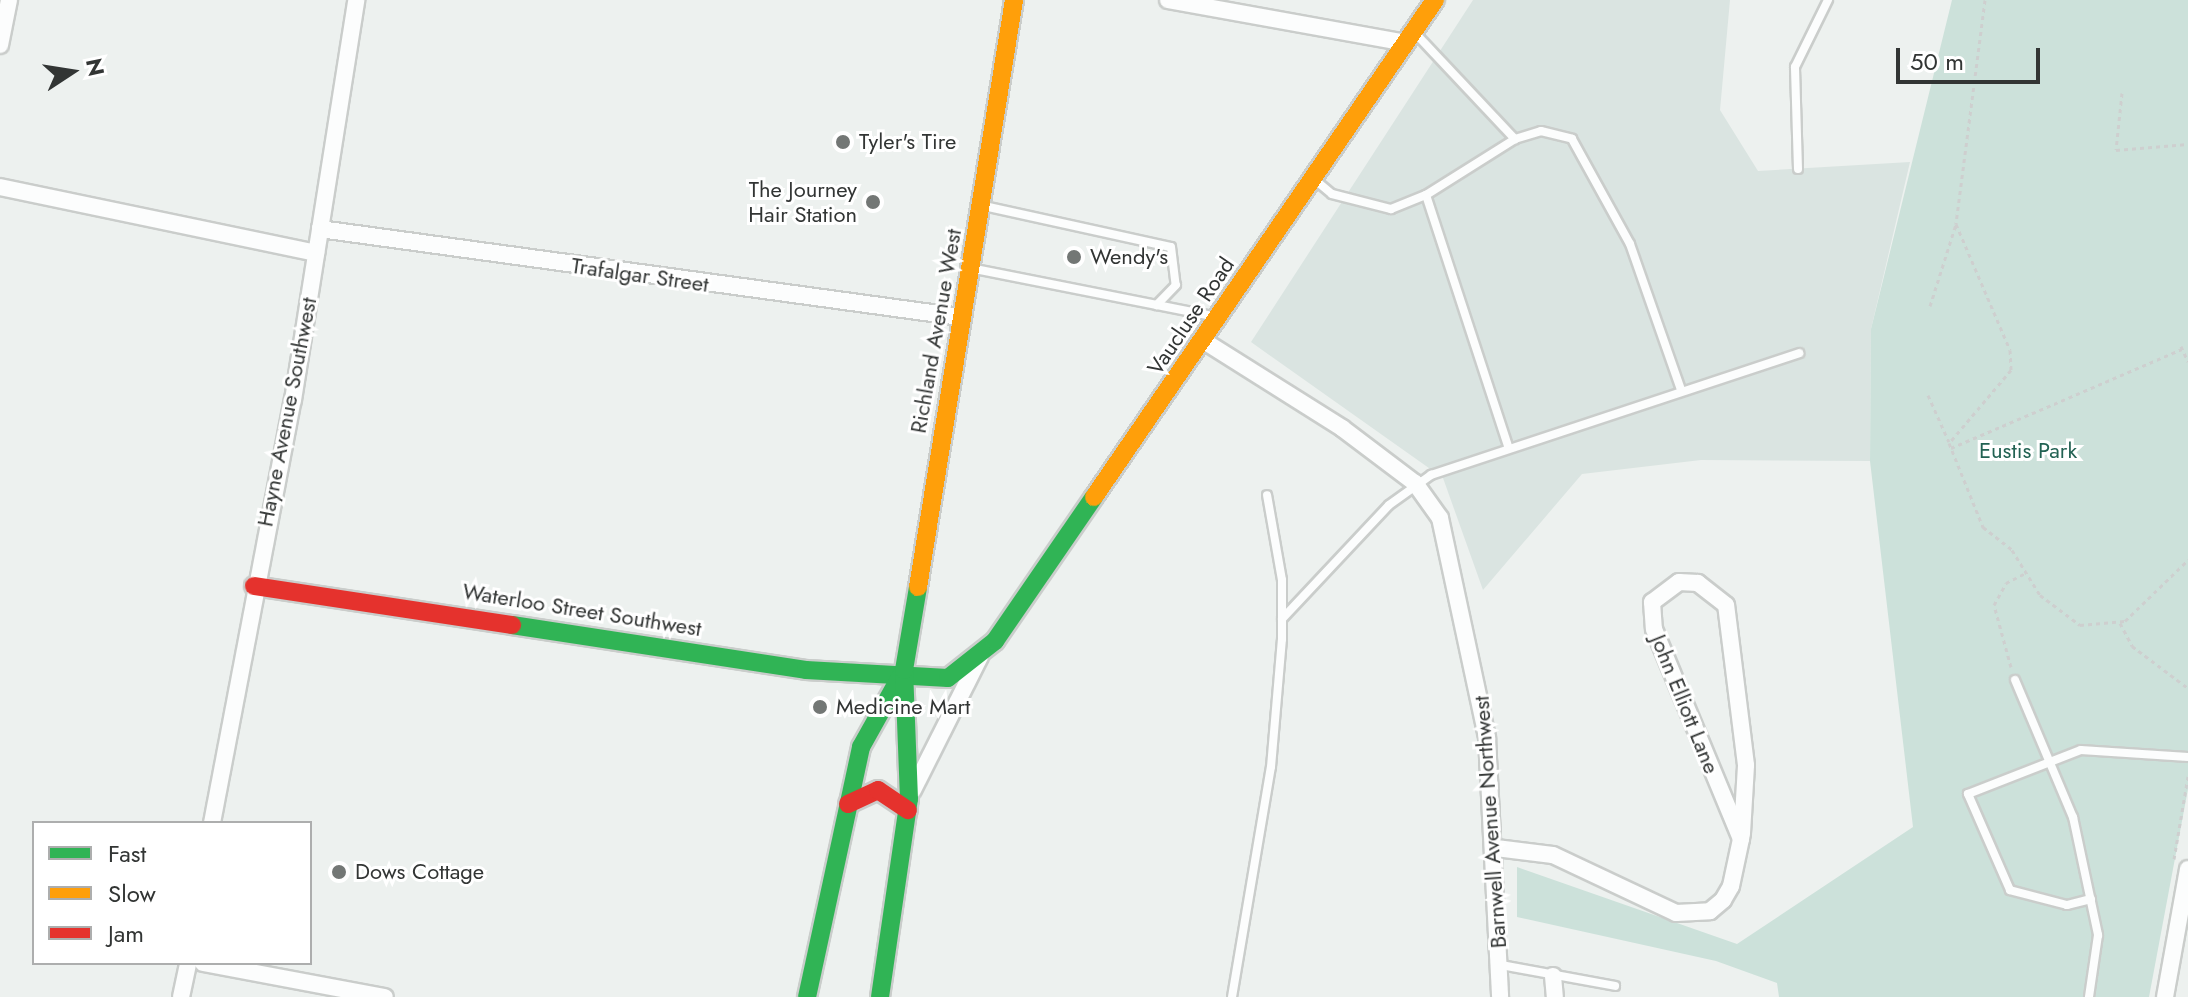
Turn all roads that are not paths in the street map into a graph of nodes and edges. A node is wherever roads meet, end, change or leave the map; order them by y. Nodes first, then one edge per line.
1 (9, 0) edge
2 (356, 0) edge
3 (1014, 0) edge
4 (1168, 0) edge
5 (1435, 0) edge
6 (1828, 0) edge
7 (1410, 37) junction
8 (0, 45) edge
9 (1515, 139) junction
10 (1798, 169) dead end
11 (1313, 178) junction
12 (0, 187) edge
13 (1426, 195) junction
14 (982, 205) junction
15 (320, 229) junction
16 (316, 253) junction
17 (970, 268) junction
18 (1157, 305) junction
19 (961, 317) junction
20 (1219, 317) junction
21 (1204, 341) junction
22 (1799, 353) dead end
23 (1681, 390) junction
24 (1508, 446) junction
25 (1415, 483) junction
26 (1267, 495) dead end
27 (254, 586) junction
28 (1282, 619) junction
29 (981, 654) junction
30 (904, 670) junction
31 (2015, 680) road end
32 (2188, 757) edge
33 (2050, 759) junction
34 (848, 804) junction
35 (908, 804) junction
36 (212, 821) edge
37 (1741, 839) junction
38 (1496, 848) junction
39 (2188, 869) edge
40 (2091, 899) junction
41 (188, 965) edge
42 (214, 965) edge
43 (1501, 965) junction
44 (1553, 976) junction
45 (1615, 986) dead end
46 (181, 997) edge
47 (385, 997) edge
48 (807, 997) edge
49 (880, 997) edge
50 (1232, 997) edge
51 (1500, 997) edge
52 (1555, 997) edge
53 (2089, 997) edge
54 (2165, 997) edge

1 - 8 street
2 - 15 street, Hayne Avenue Southwest
3 - 14 street, Richland Avenue West
4 - 7 street
5 - 7 street, Vaucluse Road
6 - 10 lane
7 - 9 lane
7 - 11 street, Vaucluse Road
9 - 13 lane
9 - 23 lane
11 - 13 lane
11 - 20 street, Vaucluse Road
12 - 16 street
13 - 24 lane
14 - 17 street, Richland Avenue West
14 - 18 lane
15 - 16 street, Hayne Avenue Southwest
15 - 19 street, Trafalgar Street
16 - 27 street, Hayne Avenue Southwest
17 - 18 lane
17 - 19 street, Richland Avenue West
18 - 20 lane
19 - 30 street, Richland Avenue West
20 - 21 street, Vaucluse Road
21 - 25 street, Barnwell Avenue Northwest
21 - 29 street, Vaucluse Road
22 - 23 lane
23 - 24 lane
24 - 25 lane
25 - 28 lane
25 - 38 street, Barnwell Avenue Northwest
26 - 28 lane
27 - 30 street, Waterloo Street Southwest
27 - 36 street, Hayne Avenue Southwest
28 - 50 lane
29 - 30 street, Waterloo Street Southwest
29 - 35 street
30 - 34 street, Richland Avenue West
30 - 35 street, Richland Avenue West
31 - 33 lane
32 - 33 lane
33 - 40 lane
33 - 40 lane
34 - 35 street
34 - 48 street, Richland Avenue West
35 - 49 street, Richland Avenue West
37 - 37 street, John Elliott Lane
37 - 38 street, John Elliott Lane
38 - 43 street, Barnwell Avenue Northwest
39 - 54 street
40 - 53 lane
41 - 46 street
42 - 47 street
43 - 44 lane
43 - 51 street, Barnwell Avenue Northwest
44 - 45 lane
44 - 52 street

